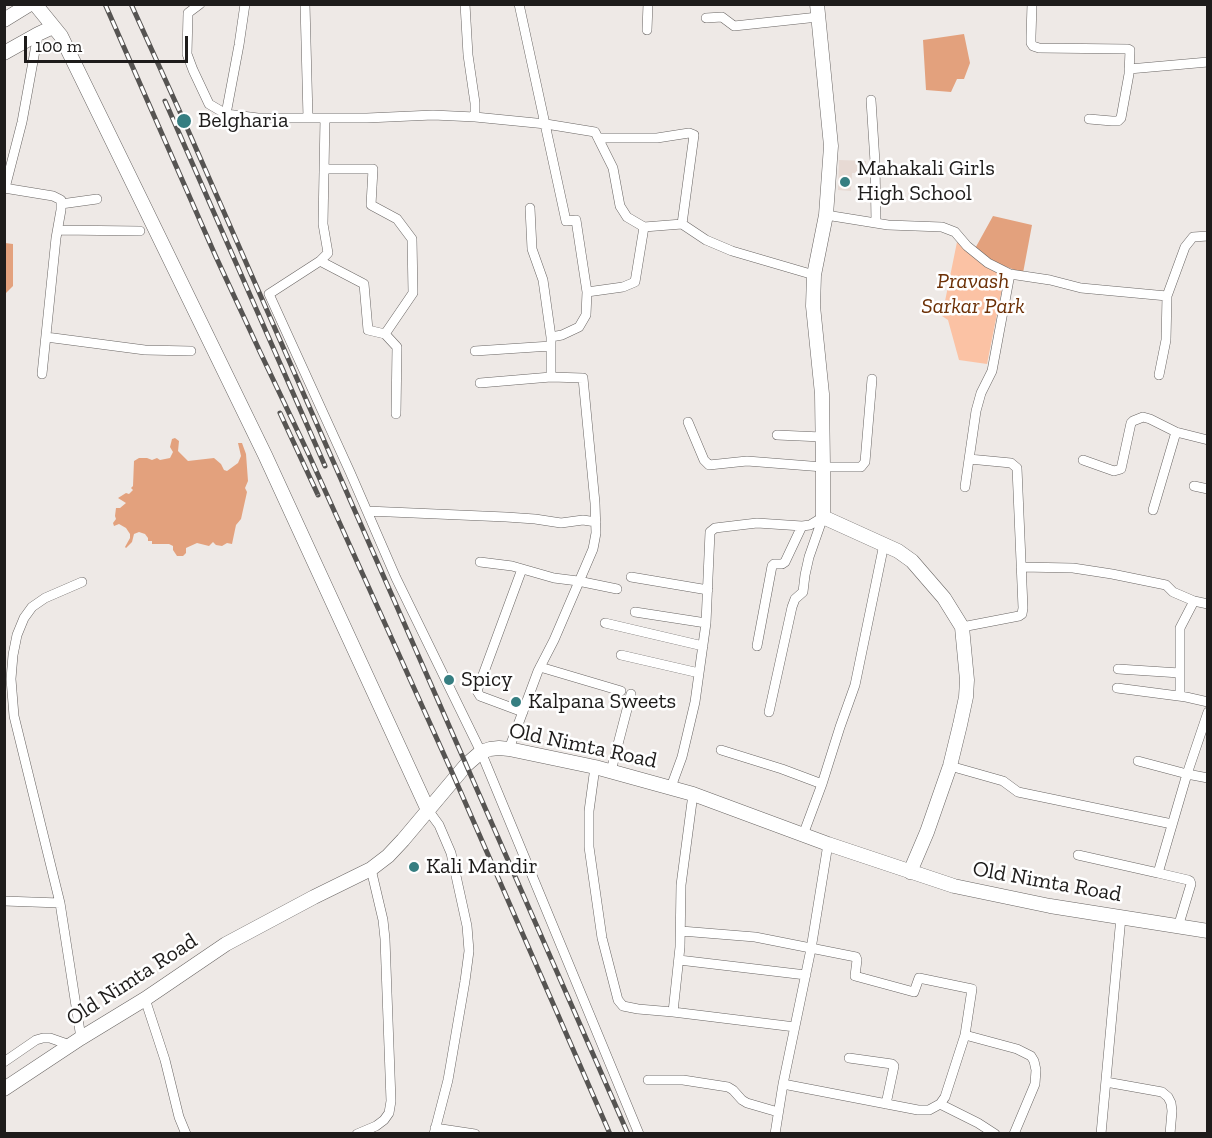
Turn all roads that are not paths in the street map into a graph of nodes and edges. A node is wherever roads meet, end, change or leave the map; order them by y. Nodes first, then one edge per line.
1 (200, 4) edge
2 (245, 4) edge
3 (305, 4) edge
4 (465, 4) edge
5 (519, 4) edge
6 (648, 4) edge
7 (1032, 4) edge
8 (29, 6) edge
9 (817, 11) edge
10 (706, 18) dead end
11 (4, 20) edge
12 (53, 27) junction
13 (647, 30) dead end
14 (38, 34) junction
15 (4, 53) edge
16 (1208, 62) edge
17 (1129, 69) junction
18 (871, 100) dead end
19 (226, 114) junction
20 (475, 117) junction
21 (308, 118) junction
22 (325, 118) junction
23 (1089, 120) dead end
24 (546, 124) junction
25 (598, 138) junction
26 (325, 169) junction
27 (5, 188) edge
28 (97, 199) dead end
29 (61, 204) junction
30 (530, 208) dead end
31 (826, 215) junction
32 (876, 223) junction
33 (682, 224) junction
34 (644, 227) junction
35 (58, 230) junction
36 (140, 231) dead end
37 (1208, 236) edge
38 (320, 261) junction
39 (1010, 274) junction
40 (814, 275) junction
41 (587, 292) junction
42 (1167, 296) junction
43 (385, 334) junction
44 (46, 337) junction
45 (551, 342) junction
46 (191, 351) dead end
47 (475, 351) dead end
48 (42, 374) dead end
49 (1159, 375) dead end
50 (551, 377) junction
51 (872, 380) dead end
52 (480, 383) dead end
53 (396, 414) dead end
54 (688, 422) dead end
55 (1176, 432) junction
56 (777, 435) dead end
57 (822, 437) junction
58 (1208, 440) edge
59 (969, 459) junction
60 (1083, 460) dead end
61 (823, 467) junction
62 (1194, 486) dead end
63 (965, 487) dead end
64 (1208, 489) edge
65 (1154, 510) dead end
66 (367, 511) junction
67 (823, 517) junction
68 (596, 522) junction
69 (802, 526) junction
70 (884, 544) junction
71 (480, 562) dead end
72 (1021, 567) junction
73 (522, 569) junction
74 (631, 577) dead end
75 (578, 581) junction
76 (82, 582) dead end
77 (617, 589) dead end
78 (708, 590) junction
79 (1194, 601) junction
80 (1208, 604) edge
81 (635, 612) dead end
82 (605, 623) dead end
83 (706, 623) junction
84 (962, 627) junction
85 (703, 646) junction
86 (757, 646) dead end
87 (621, 655) dead end
88 (540, 667) junction
89 (1118, 669) dead end
90 (699, 673) junction
91 (1180, 673) junction
92 (1117, 688) dead end
93 (621, 691) dead end
94 (631, 694) dead end
95 (1180, 696) junction
96 (1208, 702) edge
97 (523, 712) junction
98 (769, 712) dead end
99 (1208, 712) edge
100 (509, 749) junction
101 (721, 750) dead end
102 (481, 752) junction
103 (1138, 761) dead end
104 (950, 766) junction
105 (595, 767) junction
106 (611, 771) junction
107 (1187, 774) junction
108 (1208, 778) edge
109 (822, 784) junction
110 (671, 787) junction
111 (693, 794) junction
112 (428, 810) junction
113 (1172, 824) junction
114 (803, 835) junction
115 (828, 844) junction
116 (1078, 855) dead end
117 (371, 869) junction
118 (910, 872) junction
119 (1158, 873) junction
120 (4, 901) edge
121 (60, 903) junction
122 (1121, 917) junction
123 (1178, 927) junction
124 (681, 931) junction
125 (1208, 931) edge
126 (811, 949) junction
127 (679, 960) junction
128 (806, 975) junction
129 (145, 999) junction
130 (673, 1012) junction
131 (795, 1027) junction
132 (965, 1035) junction
133 (76, 1041) junction
134 (849, 1058) dead end
135 (4, 1062) edge
136 (648, 1080) dead end
137 (1106, 1082) junction
138 (783, 1084) junction
139 (4, 1089) edge
140 (886, 1104) junction
141 (940, 1104) junction
142 (778, 1112) junction
143 (435, 1131) edge
144 (186, 1134) edge
145 (357, 1134) edge
146 (475, 1134) edge
147 (639, 1134) edge
148 (775, 1134) edge
149 (995, 1134) edge
150 (1014, 1134) edge
151 (1101, 1134) edge
152 (1170, 1134) edge

1 - 19 street
2 - 19 street
3 - 21 street
4 - 20 street
5 - 24 street
6 - 13 street
7 - 17 street
8 - 11 street
8 - 12 street
9 - 10 street
9 - 31 street
12 - 14 street
12 - 112 street
14 - 15 street
14 - 27 street
16 - 17 street
17 - 23 street
18 - 32 street
19 - 21 street
20 - 22 street
20 - 24 street
21 - 22 street
22 - 26 street
24 - 25 street
24 - 41 street
25 - 33 street
25 - 34 street
26 - 38 street
26 - 43 street
27 - 29 street
28 - 29 street
29 - 35 street
30 - 45 street
31 - 32 street
31 - 40 street
32 - 39 street
33 - 34 street
33 - 40 street
34 - 41 street
35 - 36 street
35 - 44 street
37 - 42 street
38 - 43 street
38 - 66 street
39 - 42 street
39 - 59 street
40 - 57 street
41 - 45 street
42 - 49 street
43 - 53 street
44 - 46 street
44 - 48 street
45 - 47 street
45 - 50 street
50 - 52 street
50 - 68 street
51 - 61 street
54 - 61 street
55 - 58 street
55 - 60 street
55 - 65 street
56 - 57 street
57 - 61 street
59 - 63 street
59 - 72 street
61 - 67 street
62 - 64 street
66 - 68 street
66 - 102 street
67 - 69 street
67 - 70 street
67 - 98 street
68 - 75 street
69 - 78 street
69 - 86 street
70 - 84 street
70 - 109 street
71 - 73 street
72 - 79 street
72 - 84 street
73 - 75 street
73 - 97 street
74 - 78 street
75 - 77 street
75 - 88 street
76 - 121 street
78 - 83 street
79 - 80 street
79 - 91 street
81 - 83 street
82 - 85 street
83 - 85 street
84 - 104 street
85 - 90 street
87 - 90 street
88 - 93 street
88 - 97 street
89 - 91 street
90 - 110 street
91 - 95 street
92 - 95 street
94 - 106 street
95 - 96 street
97 - 100 street
99 - 107 street
100 - 102 street, Old Nimta Road
100 - 105 street, Old Nimta Road
101 - 109 street
102 - 112 street, Old Nimta Road
102 - 147 street
103 - 107 street
104 - 113 street
104 - 118 street
105 - 106 street, Old Nimta Road
105 - 130 street
106 - 110 street, Old Nimta Road
107 - 108 street
107 - 113 street
109 - 114 street
110 - 111 street, Old Nimta Road
111 - 114 street, Old Nimta Road
111 - 124 street
112 - 117 street, Old Nimta Road
112 - 143 street
113 - 119 street
114 - 115 street, Old Nimta Road
115 - 118 street, Old Nimta Road
115 - 126 street
116 - 119 street
117 - 129 street, Old Nimta Road
117 - 145 street
118 - 122 street, Old Nimta Road
119 - 123 street
120 - 121 street
121 - 133 street
122 - 123 street, Old Nimta Road
122 - 137 street
123 - 125 street, Old Nimta Road
124 - 126 street
124 - 127 street
126 - 128 street
126 - 132 street
127 - 128 street
127 - 130 street
128 - 131 street
129 - 133 street, Old Nimta Road
129 - 144 street
130 - 131 street
131 - 138 street
132 - 141 street
132 - 150 street
133 - 135 street
133 - 139 street, Old Nimta Road
134 - 140 street
136 - 142 street
137 - 151 street
137 - 152 street
138 - 140 street
138 - 142 street
140 - 141 street
141 - 149 street
142 - 148 street
143 - 146 street

